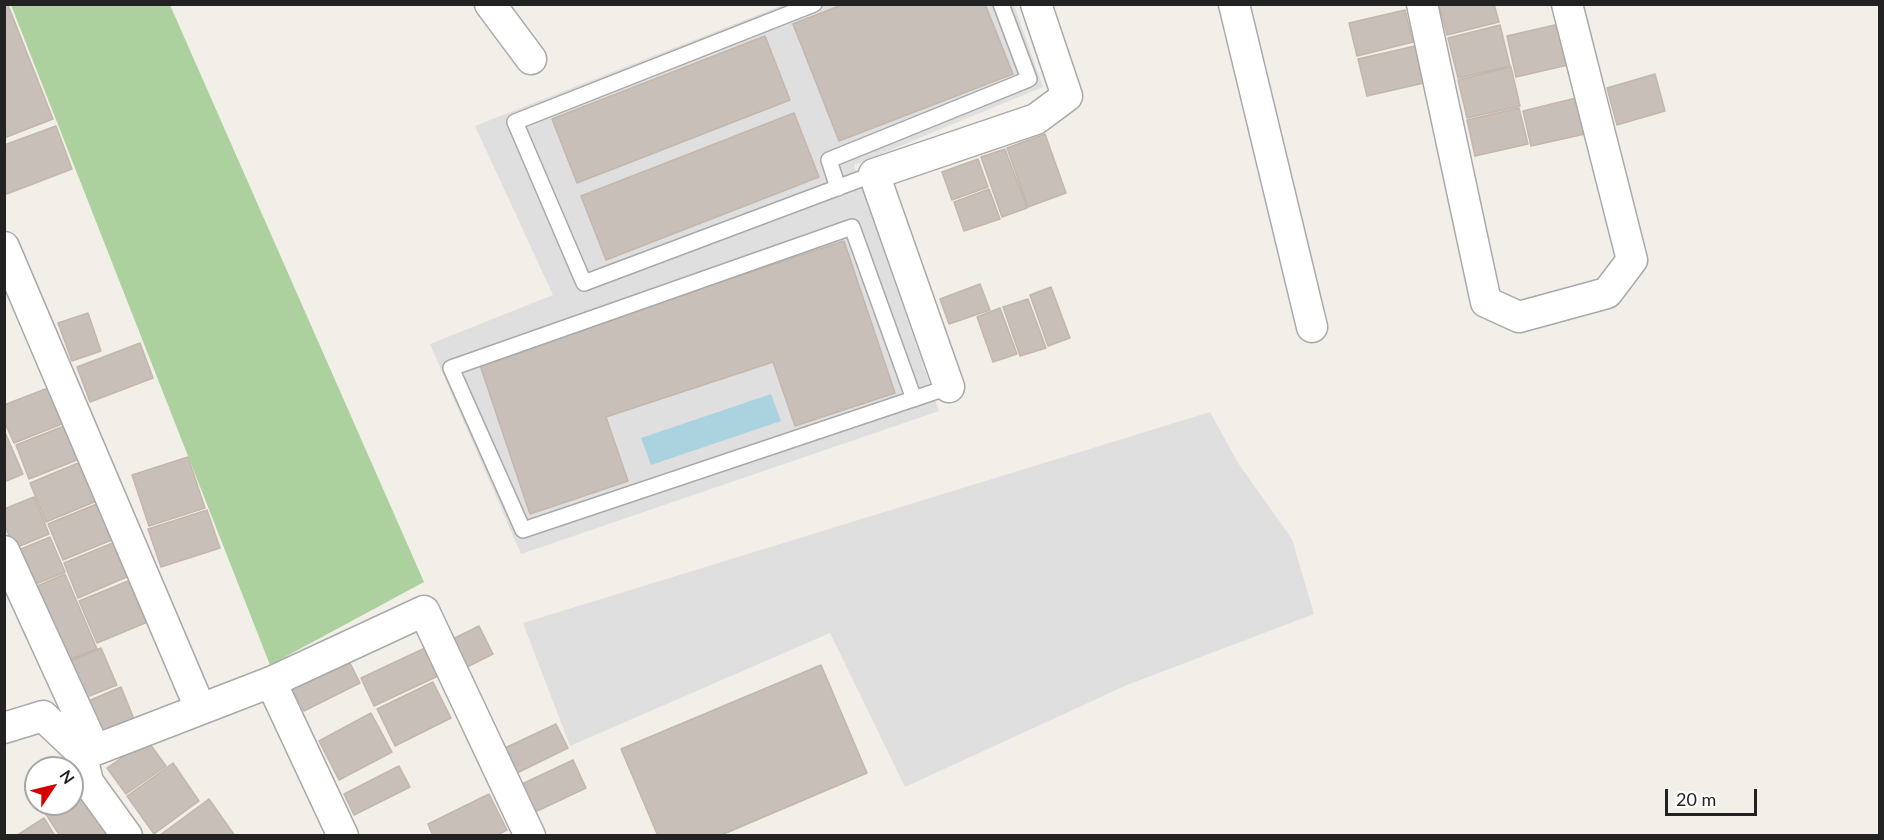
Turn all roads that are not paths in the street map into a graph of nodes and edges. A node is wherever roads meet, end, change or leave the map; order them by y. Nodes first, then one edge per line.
1 (490, 4) edge
2 (814, 4) edge
3 (1001, 4) edge
4 (1036, 4) edge
5 (1234, 4) edge
6 (1422, 4) edge
7 (1567, 4) edge
8 (531, 59) dead end
9 (874, 174) junction
10 (838, 188) junction
11 (4, 247) edge
12 (1311, 327) dead end
13 (950, 387) joint
14 (914, 399) junction
15 (4, 551) edge
16 (271, 682) junction
17 (200, 708) junction
18 (7, 722) edge
19 (88, 751) junction
20 (127, 836) edge
21 (344, 836) edge
22 (530, 836) edge

1 - 8 street
2 - 10 lane
3 - 10 lane
4 - 9 street
5 - 12 street
6 - 7 street
9 - 10 lane
9 - 13 street
11 - 17 street
13 - 14 lane
14 - 14 lane
15 - 19 street
16 - 17 street
16 - 21 street
16 - 22 street
17 - 19 street
18 - 19 street
19 - 20 street

